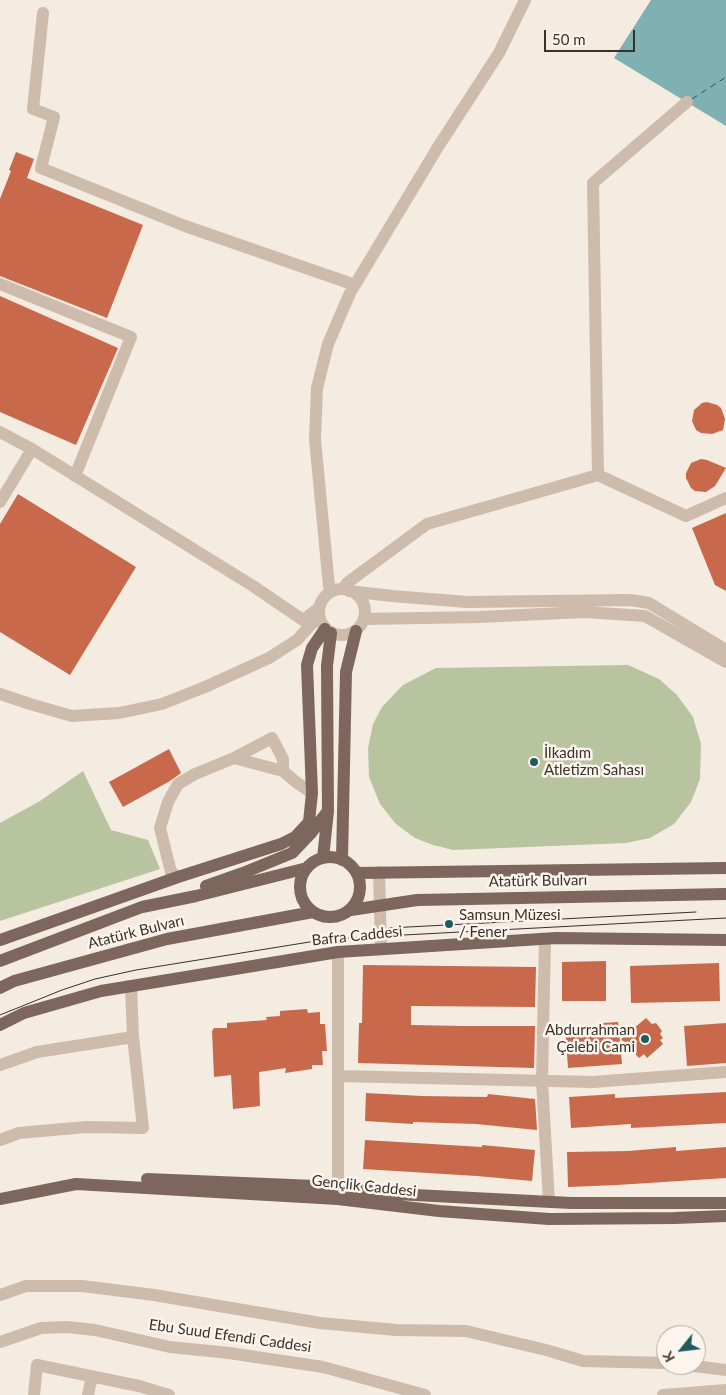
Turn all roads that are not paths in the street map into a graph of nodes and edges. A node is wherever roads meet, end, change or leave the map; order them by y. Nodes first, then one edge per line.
1 (525, 0) edge
2 (43, 13) dead end
3 (687, 102) dead end
4 (0, 284) edge
5 (355, 285) junction
6 (0, 432) edge
7 (32, 449) junction
8 (598, 475) junction
9 (75, 476) junction
10 (726, 498) edge
11 (0, 502) edge
12 (343, 590) junction
13 (319, 612) junction
14 (364, 619) junction
15 (328, 631) junction
16 (356, 631) junction
17 (726, 650) edge
18 (726, 662) edge
19 (0, 694) edge
20 (234, 758) junction
21 (283, 771) junction
22 (312, 793) junction
23 (328, 811) junction
24 (323, 858) junction
25 (342, 860) junction
26 (307, 868) junction
27 (726, 868) edge
28 (357, 872) junction
29 (379, 872) junction
30 (178, 877) junction
31 (726, 894) edge
32 (379, 906) junction
33 (142, 907) junction
34 (351, 910) junction
35 (313, 912) junction
36 (545, 939) junction
37 (0, 940) edge
38 (726, 940) edge
39 (381, 949) junction
40 (338, 952) junction
41 (0, 961) edge
42 (131, 986) junction
43 (0, 988) edge
44 (0, 1025) edge
45 (133, 1037) junction
46 (0, 1065) edge
47 (726, 1072) edge
48 (338, 1076) junction
49 (542, 1080) junction
50 (0, 1140) edge
51 (0, 1192) edge
52 (338, 1193) junction
53 (0, 1200) edge
54 (549, 1202) junction
55 (726, 1203) edge
56 (726, 1216) edge
57 (0, 1294) edge
58 (0, 1342) edge
59 (656, 1363) edge
60 (706, 1367) edge
61 (726, 1370) edge
62 (92, 1376) junction
63 (726, 1390) edge
64 (148, 1392) edge
65 (34, 1395) edge
66 (88, 1395) edge
67 (169, 1395) edge
68 (424, 1395) edge
69 (663, 1395) edge

1 - 5 street
2 - 5 street
3 - 8 street
4 - 9 street
5 - 12 street
6 - 7 street
7 - 9 street
7 - 11 street
8 - 10 street
8 - 12 street
9 - 13 street
12 - 13 street
12 - 14 street
12 - 17 street
13 - 15 street
13 - 19 street
14 - 16 street
14 - 18 street
15 - 16 street
15 - 22 main road
15 - 23 main road
16 - 25 main road
20 - 21 street
20 - 21 street
20 - 30 street
21 - 22 street
22 - 30 main road
23 - 24 main road
23 - 33 main road
24 - 25 main road
24 - 26 main road, Atatürk Bulvarı
25 - 28 main road
26 - 33 main road, Atatürk Bulvarı
26 - 35 main road
27 - 29 main road, Atatürk Bulvarı
28 - 29 main road, Atatürk Bulvarı
28 - 34 main road
29 - 32 street
30 - 37 main road
31 - 32 main road, Atatürk Bulvarı
32 - 34 main road, Atatürk Bulvarı
32 - 39 street
33 - 41 main road, Atatürk Bulvarı
34 - 35 main road, Atatürk Bulvarı
35 - 43 main road, Atatürk Bulvarı
36 - 38 main road, Bafra Caddesi
36 - 39 main road, Bafra Caddesi
36 - 49 street
39 - 40 main road, Bafra Caddesi
40 - 42 main road, Bafra Caddesi
40 - 48 street
42 - 44 main road, Bafra Caddesi
42 - 45 street
45 - 46 street
45 - 50 street
47 - 49 street
48 - 49 street
48 - 52 street
49 - 54 street
51 - 52 main road, Gençlik Caddesi
52 - 53 main road, Gençlik Caddesi
52 - 54 main road, Gençlik Caddesi
52 - 56 main road, Gençlik Caddesi
54 - 55 main road, Gençlik Caddesi
57 - 59 street
58 - 68 street, Ebu Suud Efendi Caddesi
60 - 61 street
62 - 64 street
62 - 65 street
62 - 66 street
63 - 69 street
64 - 67 street

